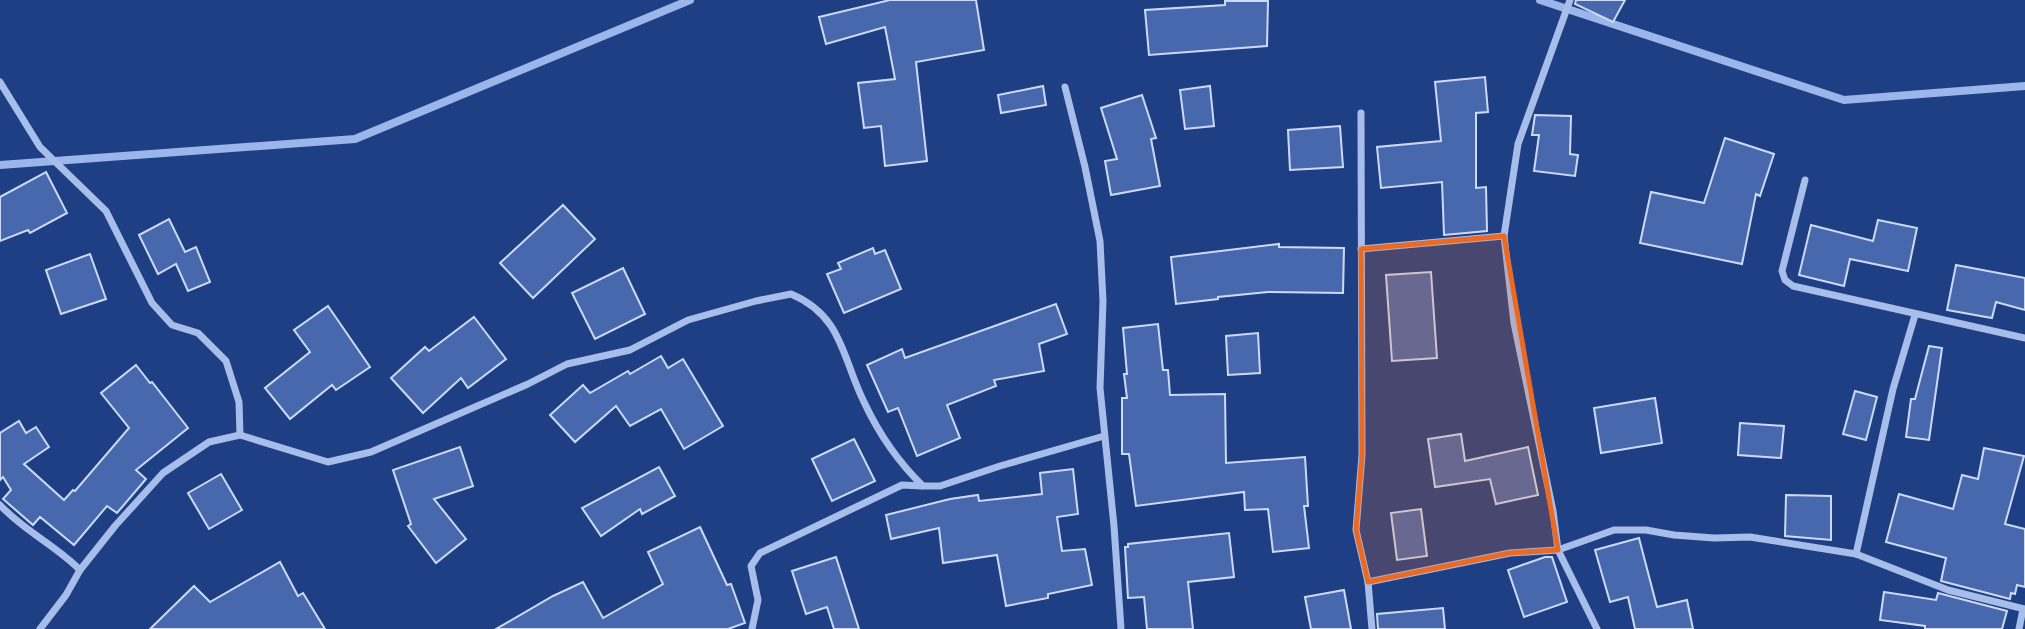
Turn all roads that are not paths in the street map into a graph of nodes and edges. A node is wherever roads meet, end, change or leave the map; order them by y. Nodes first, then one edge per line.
1 (1570, 0) edge
2 (0, 82) edge
3 (1065, 87) dead end
4 (1361, 113) dead end
5 (1805, 180) dead end
6 (1504, 236) junction
7 (1361, 249) junction
8 (1915, 315) junction
9 (2025, 338) edge
10 (240, 435) junction
11 (1104, 436) junction
12 (923, 486) junction
13 (0, 505) edge
14 (1558, 550) junction
15 (1856, 554) junction
16 (80, 570) junction
17 (1368, 582) junction
18 (2024, 609) edge
19 (40, 629) edge
20 (752, 629) edge
21 (1121, 629) edge
22 (1372, 629) edge
23 (1597, 629) edge
24 (2019, 629) edge

1 - 6 street
2 - 10 street
3 - 11 street
4 - 7 street
5 - 8 street
6 - 7 street
6 - 14 street
7 - 17 street
8 - 9 street
8 - 15 street
10 - 12 street
10 - 16 street
11 - 12 street
11 - 21 street
12 - 20 street
13 - 16 street
14 - 15 street
14 - 17 street
14 - 23 street
15 - 18 street
16 - 19 street
17 - 22 street
18 - 24 street

